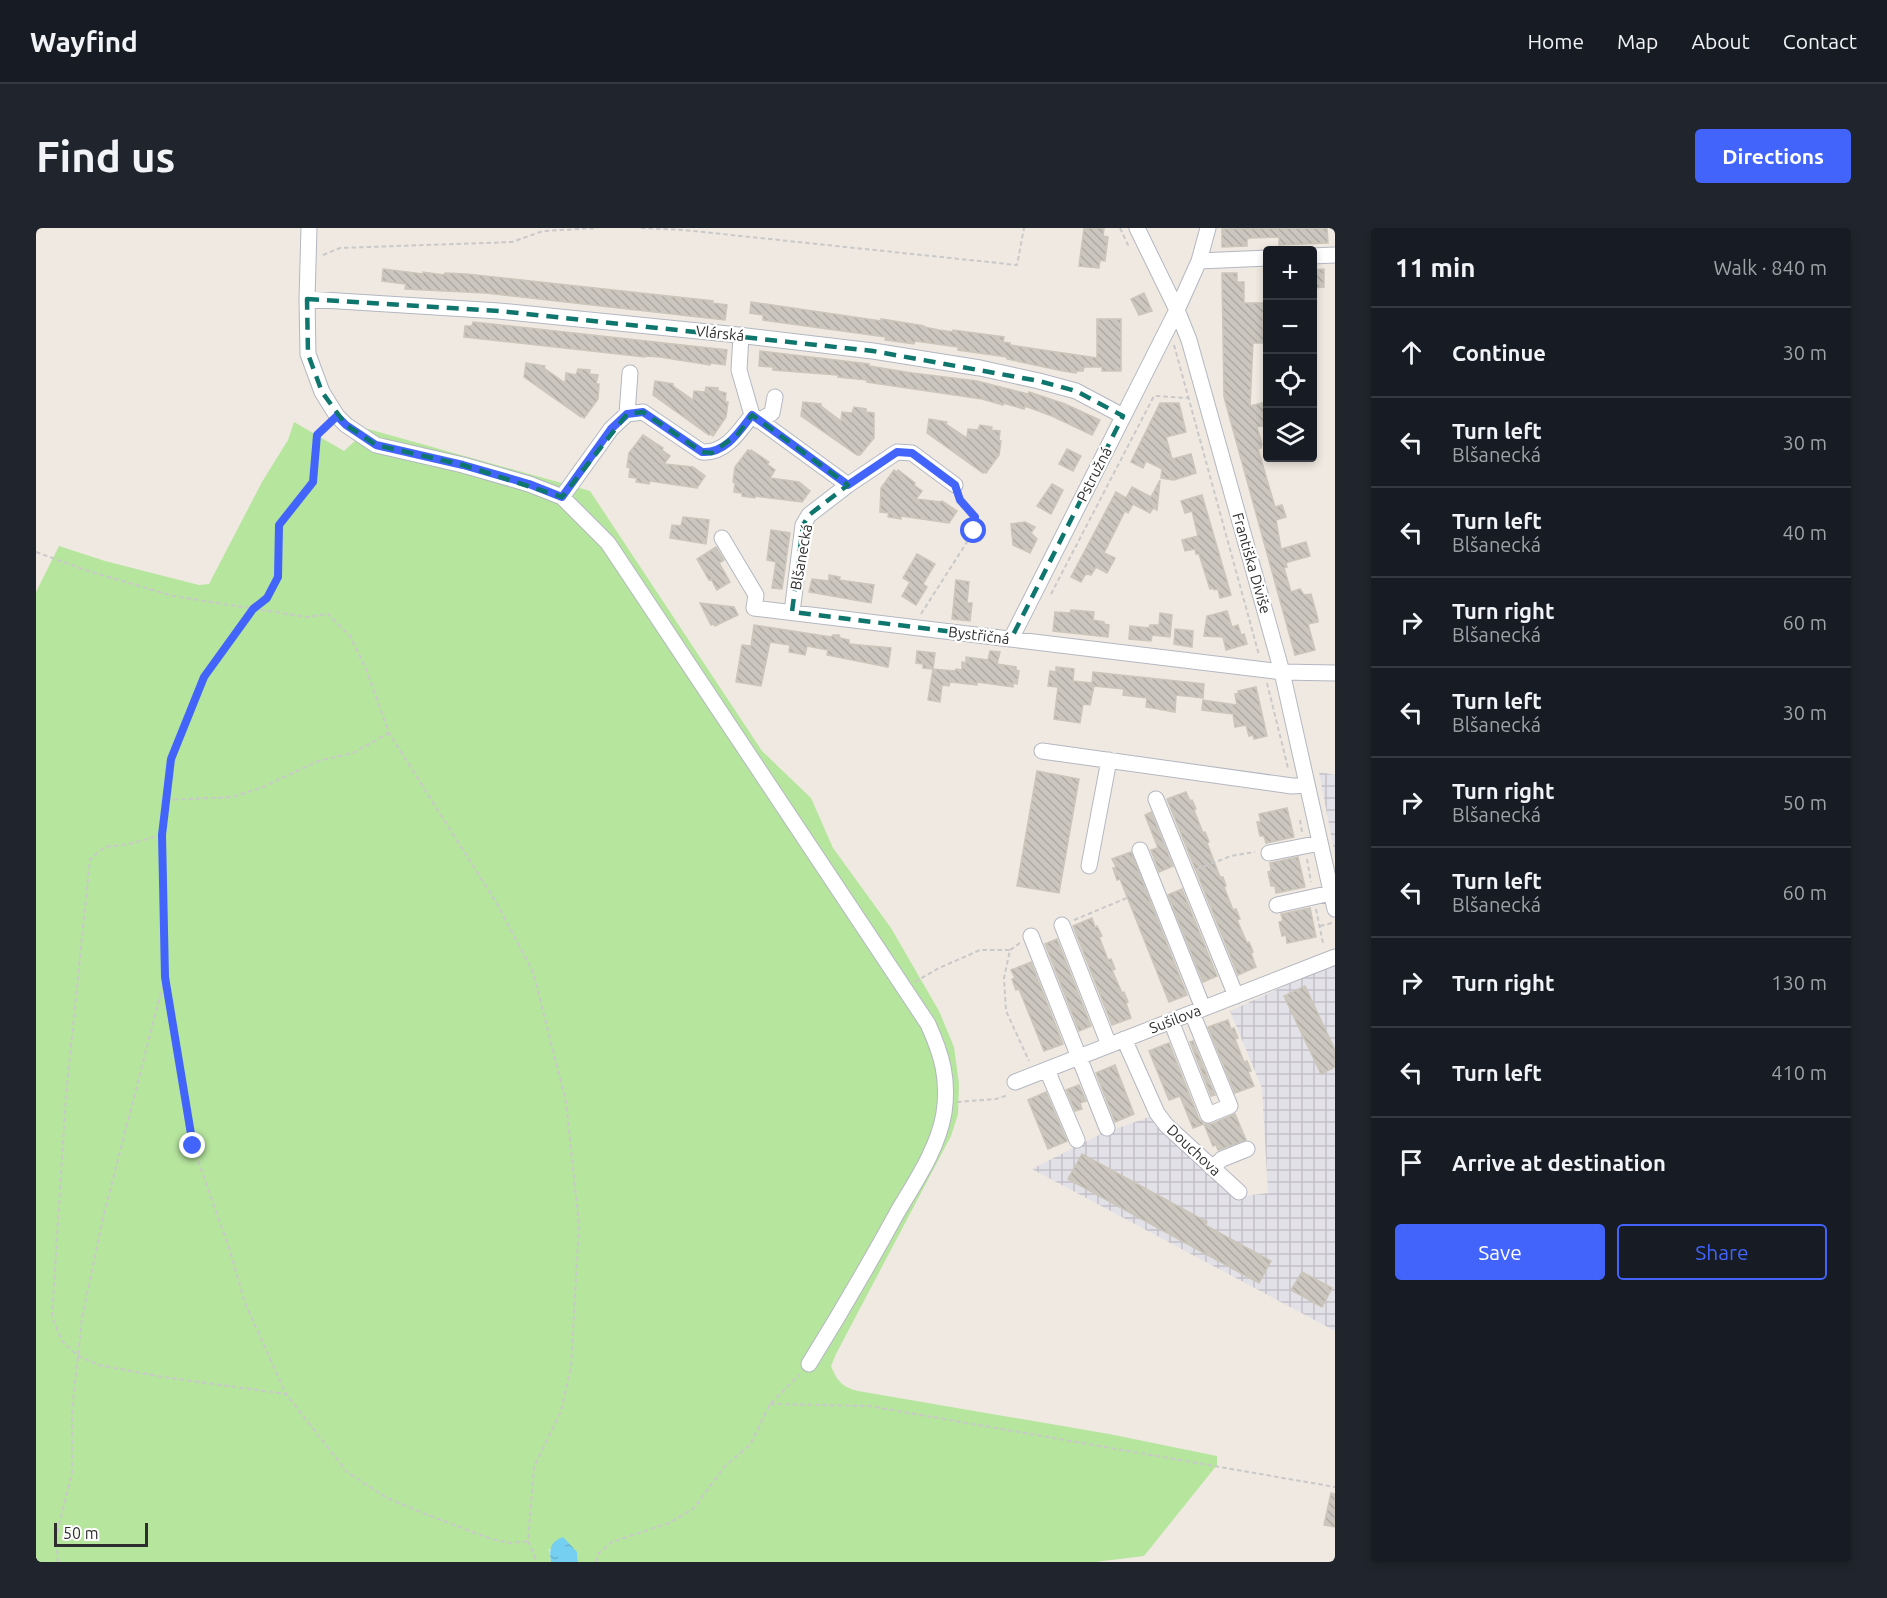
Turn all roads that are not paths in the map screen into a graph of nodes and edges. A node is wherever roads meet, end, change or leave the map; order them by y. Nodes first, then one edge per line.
1 (309, 228) edge
2 (1137, 228) edge
3 (1208, 228) edge
4 (1335, 255) edge
5 (1317, 256) edge
6 (1263, 258) edge
7 (1199, 261) junction
8 (307, 299) junction
9 (1177, 310) junction
10 (741, 335) junction
11 (630, 373) dead end
12 (775, 397) dead end
13 (627, 414) junction
14 (1123, 416) junction
15 (755, 418) junction
16 (848, 485) junction
17 (955, 485) road end
18 (562, 497) junction
19 (722, 538) dead end
20 (792, 612) junction
21 (1011, 639) junction
22 (1282, 672) junction
23 (1313, 672) junction
24 (1335, 672) edge
25 (1289, 703) junction
26 (1042, 751) dead end
27 (1109, 760) junction
28 (1300, 785) junction
29 (1156, 799) dead end
30 (1320, 843) junction
31 (1140, 850) dead end
32 (1269, 853) road end
33 (1089, 866) dead end
34 (1332, 893) junction
35 (1277, 905) dead end
36 (1335, 909) edge
37 (1062, 925) road end
38 (1031, 936) road end
39 (1335, 957) edge
40 (1236, 996) junction
41 (1198, 1010) junction
42 (1171, 1021) junction
43 (1124, 1039) junction
44 (1109, 1045) junction
45 (1080, 1057) junction
46 (1041, 1072) junction
47 (1015, 1082) road end
48 (1107, 1128) dead end
49 (1077, 1140) dead end
50 (1247, 1149) dead end
51 (1212, 1168) junction
52 (1239, 1192) dead end
53 (810, 1364) road end

1 - 8 street
2 - 9 street, Františka Diviše
3 - 7 street, Pstružná
4 - 5 street
6 - 7 street
7 - 9 street, Pstružná
8 - 10 street, Vlárská
8 - 18 street
9 - 14 street, Pstružná
9 - 22 street, Františka Diviše
10 - 14 street, Vlárská
10 - 15 street
11 - 13 street
12 - 15 street
13 - 15 street
13 - 18 street
14 - 21 street, Pstružná
15 - 16 street
16 - 17 street, Blšanecká
16 - 20 street, Blšanecká
18 - 53 street
19 - 20 street, Bystřičná
20 - 21 street, Bystřičná
21 - 22 street, Bystřičná
22 - 23 street, Bystřičná
22 - 25 street, Františka Diviše
23 - 24 street, Bystřičná
23 - 25 street
25 - 28 street, Františka Diviše
26 - 27 street
27 - 28 street
27 - 33 street
28 - 30 street, Františka Diviše
29 - 40 street
30 - 32 street
30 - 34 street, Františka Diviše
31 - 41 street
34 - 35 street
34 - 36 street, Františka Diviše
37 - 44 street
38 - 45 street
39 - 40 street, Sušilova
40 - 41 street, Sušilova
41 - 42 street, Sušilova
41 - 42 street
42 - 43 street, Sušilova
43 - 44 street, Sušilova
43 - 51 street, Douchova
44 - 45 street, Sušilova
45 - 46 street, Sušilova
45 - 48 street
46 - 47 street, Sušilova
46 - 49 street
50 - 51 street
51 - 52 street, Douchova

